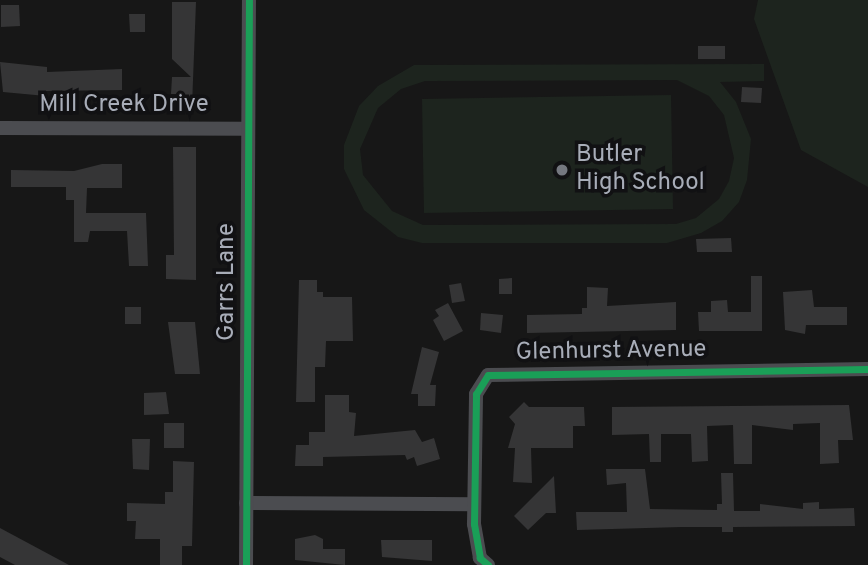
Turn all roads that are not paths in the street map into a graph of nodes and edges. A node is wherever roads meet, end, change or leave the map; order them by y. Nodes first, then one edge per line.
1 (249, 0) edge
2 (0, 128) edge
3 (248, 129) junction
4 (868, 369) edge
5 (246, 503) junction
6 (474, 504) junction
7 (246, 565) edge
8 (488, 565) edge

1 - 3 street, Garrs Lane
2 - 3 street, Mill Creek Drive
3 - 5 street, Garrs Lane
4 - 6 street, Glenhurst Avenue
5 - 6 street
5 - 7 street, Garrs Lane
6 - 8 street

